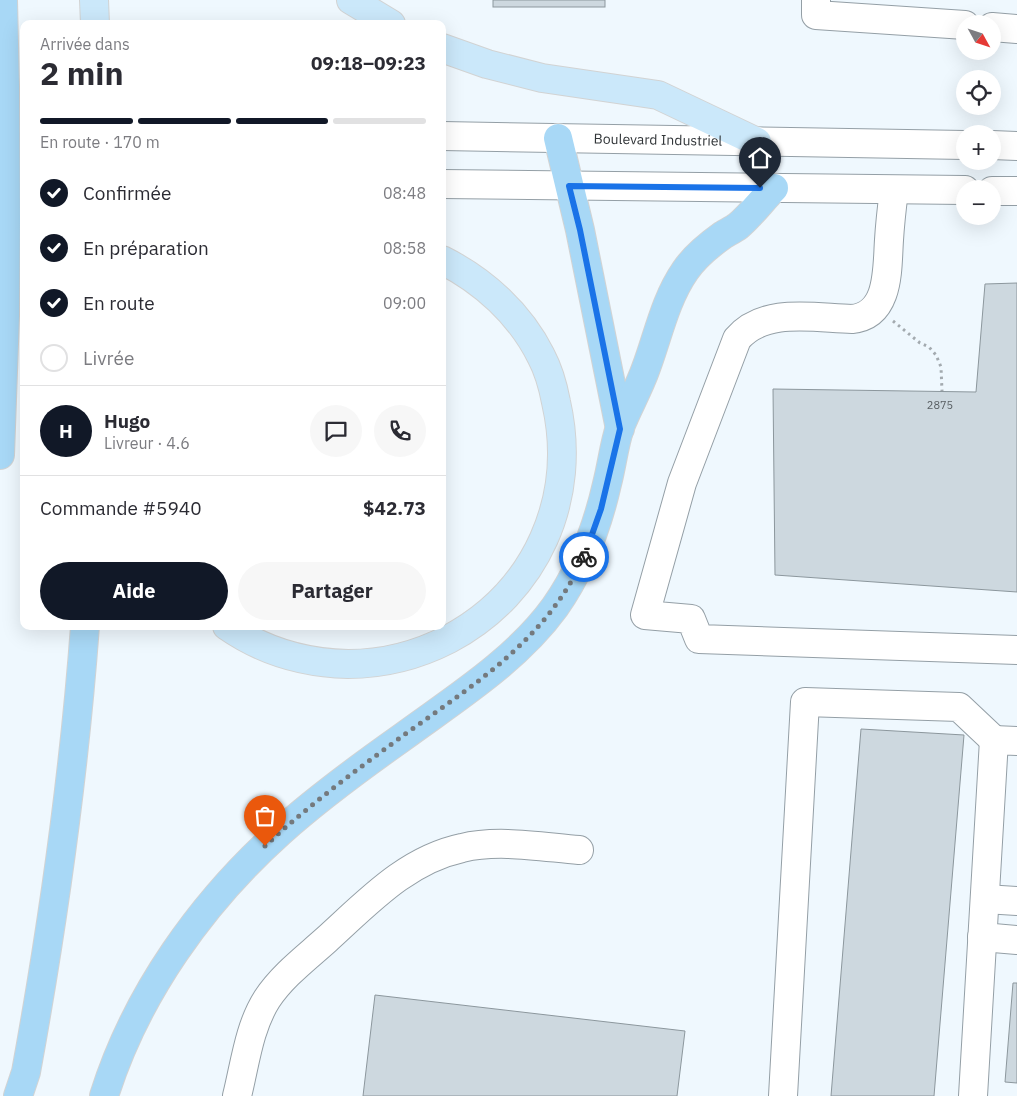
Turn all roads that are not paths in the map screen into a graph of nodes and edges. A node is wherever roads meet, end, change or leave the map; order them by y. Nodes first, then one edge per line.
1 (3, 0) edge
2 (94, 0) edge
3 (351, 0) edge
4 (816, 0) edge
5 (96, 20) edge
6 (384, 20) edge
7 (956, 24) edge
8 (1001, 28) edge
9 (1017, 29) edge
10 (446, 49) edge
11 (0, 129) edge
12 (20, 129) edge
13 (446, 136) edge
14 (558, 138) junction
15 (757, 142) junction
16 (956, 145) edge
17 (1001, 145) edge
18 (1017, 146) edge
19 (0, 177) edge
20 (20, 177) edge
21 (446, 184) edge
22 (569, 186) junction
23 (774, 188) junction
24 (894, 190) junction
25 (956, 190) edge
26 (1001, 191) edge
27 (1017, 191) edge
28 (446, 262) edge
29 (620, 429) junction
30 (0, 455) edge
31 (85, 630) edge
32 (233, 630) edge
33 (1017, 650) edge
34 (1006, 740) edge
35 (579, 850) dead end
36 (985, 899) junction
37 (1017, 901) edge
38 (982, 937) junction
39 (1017, 940) edge
40 (18, 1096) edge
41 (104, 1096) edge
42 (238, 1096) edge
43 (782, 1096) edge
44 (973, 1096) edge

1 - 30 highway, bridge
2 - 5 main road
3 - 6 main road
4 - 7 street
8 - 9 street
10 - 15 main road
11 - 12 street
13 - 14 street, Boulevard Industriel
14 - 15 street, Boulevard Industriel
14 - 22 highway
15 - 16 street, Boulevard Industriel
17 - 18 street
19 - 20 street
21 - 22 street
22 - 23 street
22 - 29 highway
23 - 24 street
23 - 29 highway
24 - 25 street
24 - 33 street
26 - 27 street
28 - 32 main road
29 - 41 highway
31 - 40 highway
34 - 36 street
34 - 43 street
35 - 42 street
36 - 37 street
36 - 38 street
38 - 39 street
38 - 44 street

